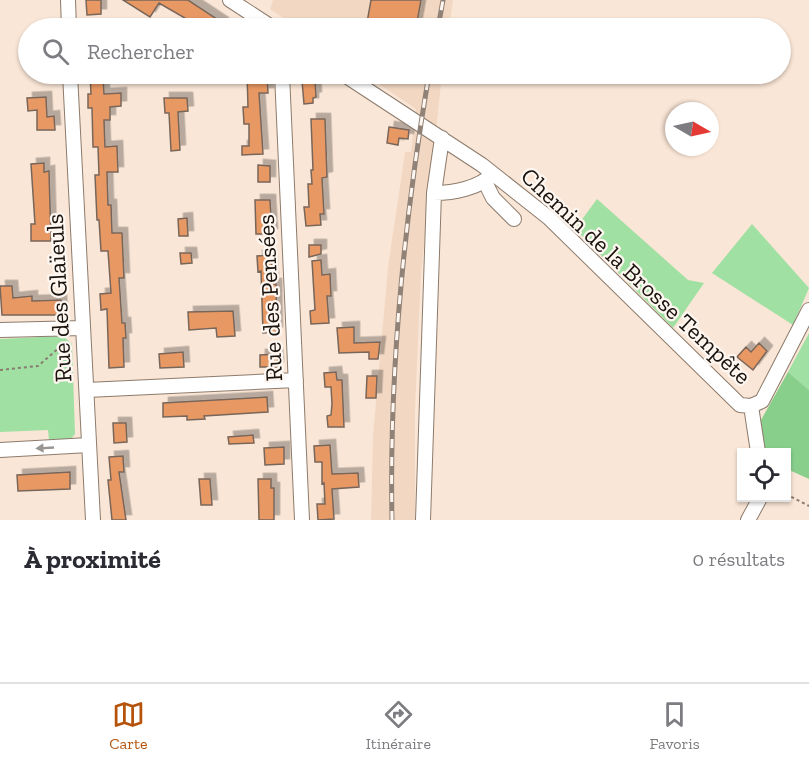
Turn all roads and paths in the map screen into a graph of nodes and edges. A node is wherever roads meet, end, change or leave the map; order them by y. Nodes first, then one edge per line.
1 (68, 0) edge
2 (230, 0) edge
3 (69, 18) edge
4 (258, 18) edge
5 (71, 84) edge
6 (282, 84) edge
7 (359, 84) edge
8 (442, 138) junction
9 (489, 178) junction
10 (434, 193) junction
11 (514, 219) dead end
12 (809, 310) edge
13 (84, 328) junction
14 (0, 330) edge
15 (72, 338) dead end
16 (0, 370) edge
17 (296, 380) junction
18 (87, 390) junction
19 (751, 406) junction
20 (89, 445) junction
21 (757, 448) edge
22 (0, 450) edge
23 (791, 497) edge
24 (758, 502) edge
25 (809, 506) edge
26 (93, 520) edge
27 (302, 520) edge
28 (423, 520) edge
29 (747, 520) edge

1 - 3 street
2 - 4 street
5 - 13 street, Rue des Glaïeuls
6 - 17 street, Rue des Pensées
7 - 8 street, Chemin de la Brosse Tempête
8 - 9 street, Chemin de la Brosse Tempête
8 - 10 street
9 - 10 street
9 - 11 street
9 - 19 street, Chemin de la Brosse Tempête
10 - 28 street
12 - 19 street
13 - 14 street
13 - 18 street, Rue des Glaïeuls
15 - 16 path
17 - 18 street
17 - 27 street, Rue des Pensées
18 - 20 street, Rue des Glaïeuls
19 - 21 street
20 -> 22 street
20 - 26 street, Rue des Glaïeuls
23 - 25 path
24 - 29 street

